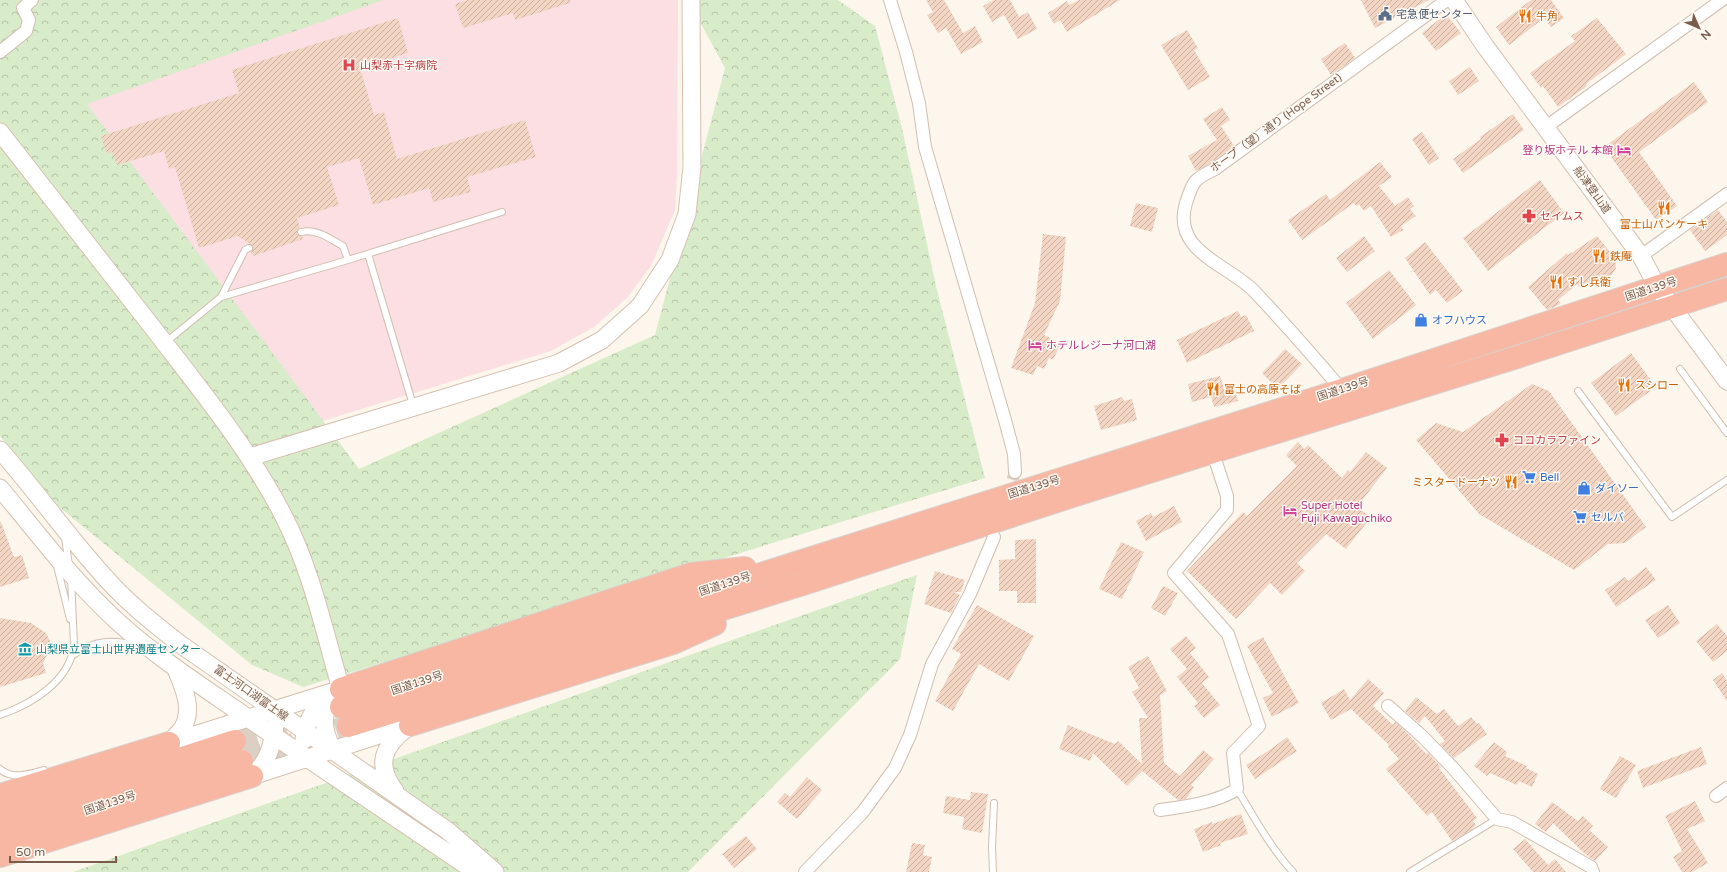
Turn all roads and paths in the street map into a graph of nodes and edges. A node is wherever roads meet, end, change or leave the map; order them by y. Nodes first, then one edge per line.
1 (32, 0) edge
2 (691, 0) edge
3 (890, 0) edge
4 (1447, 0) edge
5 (1454, 0) edge
6 (1722, 0) edge
7 (0, 52) edge
8 (1546, 127) junction
9 (0, 132) edge
10 (1727, 194) edge
11 (502, 212) dead end
12 (301, 232) dead end
13 (249, 248) dead end
14 (368, 254) junction
15 (1641, 256) junction
16 (348, 260) junction
17 (1727, 264) edge
18 (1658, 288) junction
19 (1727, 289) edge
20 (221, 296) junction
21 (1671, 306) junction
22 (164, 343) junction
23 (1680, 369) dead end
24 (1727, 381) edge
25 (1342, 390) junction
26 (1578, 391) dead end
27 (414, 407) junction
28 (1727, 433) edge
29 (0, 450) edge
30 (1213, 453) junction
31 (250, 457) junction
32 (1015, 472) tunnel mouth
33 (1727, 480) edge
34 (0, 488) edge
35 (63, 527) junction
36 (994, 537) dead end
37 (54, 554) junction
38 (70, 574) junction
39 (803, 584) junction
40 (74, 634) junction
41 (150, 649) junction
42 (73, 655) junction
43 (176, 668) junction
44 (1388, 706) dead end
45 (343, 708) junction
46 (277, 710) junction
47 (0, 715) edge
48 (250, 719) junction
49 (410, 725) junction
50 (305, 730) junction
51 (273, 735) junction
52 (169, 744) junction
53 (332, 749) junction
54 (307, 758) junction
55 (243, 759) junction
56 (54, 768) dead end
57 (0, 769) edge
58 (1727, 788) edge
59 (1237, 789) junction
60 (0, 795) edge
61 (398, 795) junction
62 (1716, 796) dead end
63 (994, 803) dead end
64 (1160, 810) dead end
65 (0, 816) edge
66 (1497, 819) junction
67 (0, 839) edge
68 (0, 856) edge
69 (476, 872) edge
70 (496, 872) edge
71 (806, 872) edge
72 (993, 872) edge
73 (1293, 872) edge
74 (1410, 872) edge
75 (1593, 872) edge

1 - 7 street
2 - 27 main road
3 - 32 street
4 - 25 street, ホープ（望）通り (Hope Street)
5 - 8 main road, 船津登山道
6 - 8 street
8 - 15 main road, 船津登山道
9 - 22 main road
10 - 15 street
11 - 14 lane
12 - 16 lane
13 - 20 lane
14 - 16 lane
14 - 27 lane
15 - 18 main road, 船津登山道
16 - 20 lane
17 - 18 highway, 国道139号
18 - 21 main road, 船津登山道
18 - 25 highway, 国道139号
19 - 21 highway, 国道139号
20 - 22 lane
21 - 24 main road, 船津登山道
21 - 30 highway, 国道139号
22 - 31 main road
23 - 28 lane
25 - 45 highway, 国道139号
26 - 33 lane
27 - 31 main road
29 - 35 main road, 富士河口湖富士線
30 - 39 highway, 国道139号
30 - 59 street
31 - 45 main road
34 - 37 main road, 富士河口湖富士線
35 - 38 lane
35 - 46 main road, 富士河口湖富士線
36 - 71 street
37 - 38 main road, 富士河口湖富士線
37 - 40 lane
38 - 40 lane
38 - 41 main road, 富士河口湖富士線
39 - 45 highway, 国道139号
39 - 49 highway
40 - 42 lane
41 - 42 lane
41 - 43 main road, 富士河口湖富士線
42 - 47 lane
43 - 48 main road, 富士河口湖富士線
43 - 52 main road
44 - 66 street
45 - 46 main road
45 - 50 main road
45 - 53 main road
46 - 48 main road
46 - 50 main road, 富士河口湖富士線
46 - 51 main road
48 - 51 main road, 富士河口湖富士線
48 - 52 main road
49 - 53 main road
49 - 61 main road
50 - 53 main road, 富士河口湖富士線
50 - 54 main road
51 - 54 main road, 富士河口湖富士線
51 - 55 main road
52 - 60 highway
53 - 54 main road
53 - 61 main road, 富士河口湖富士線
54 - 55 main road
54 - 69 main road, 富士河口湖富士線
55 - 65 highway, 国道139号
55 - 67 highway, 国道139号
55 - 68 highway
56 - 57 lane
58 - 62 street
59 - 64 street
59 - 73 lane
61 - 70 main road, 富士河口湖富士線
63 - 72 lane
66 - 74 lane
66 - 75 street

